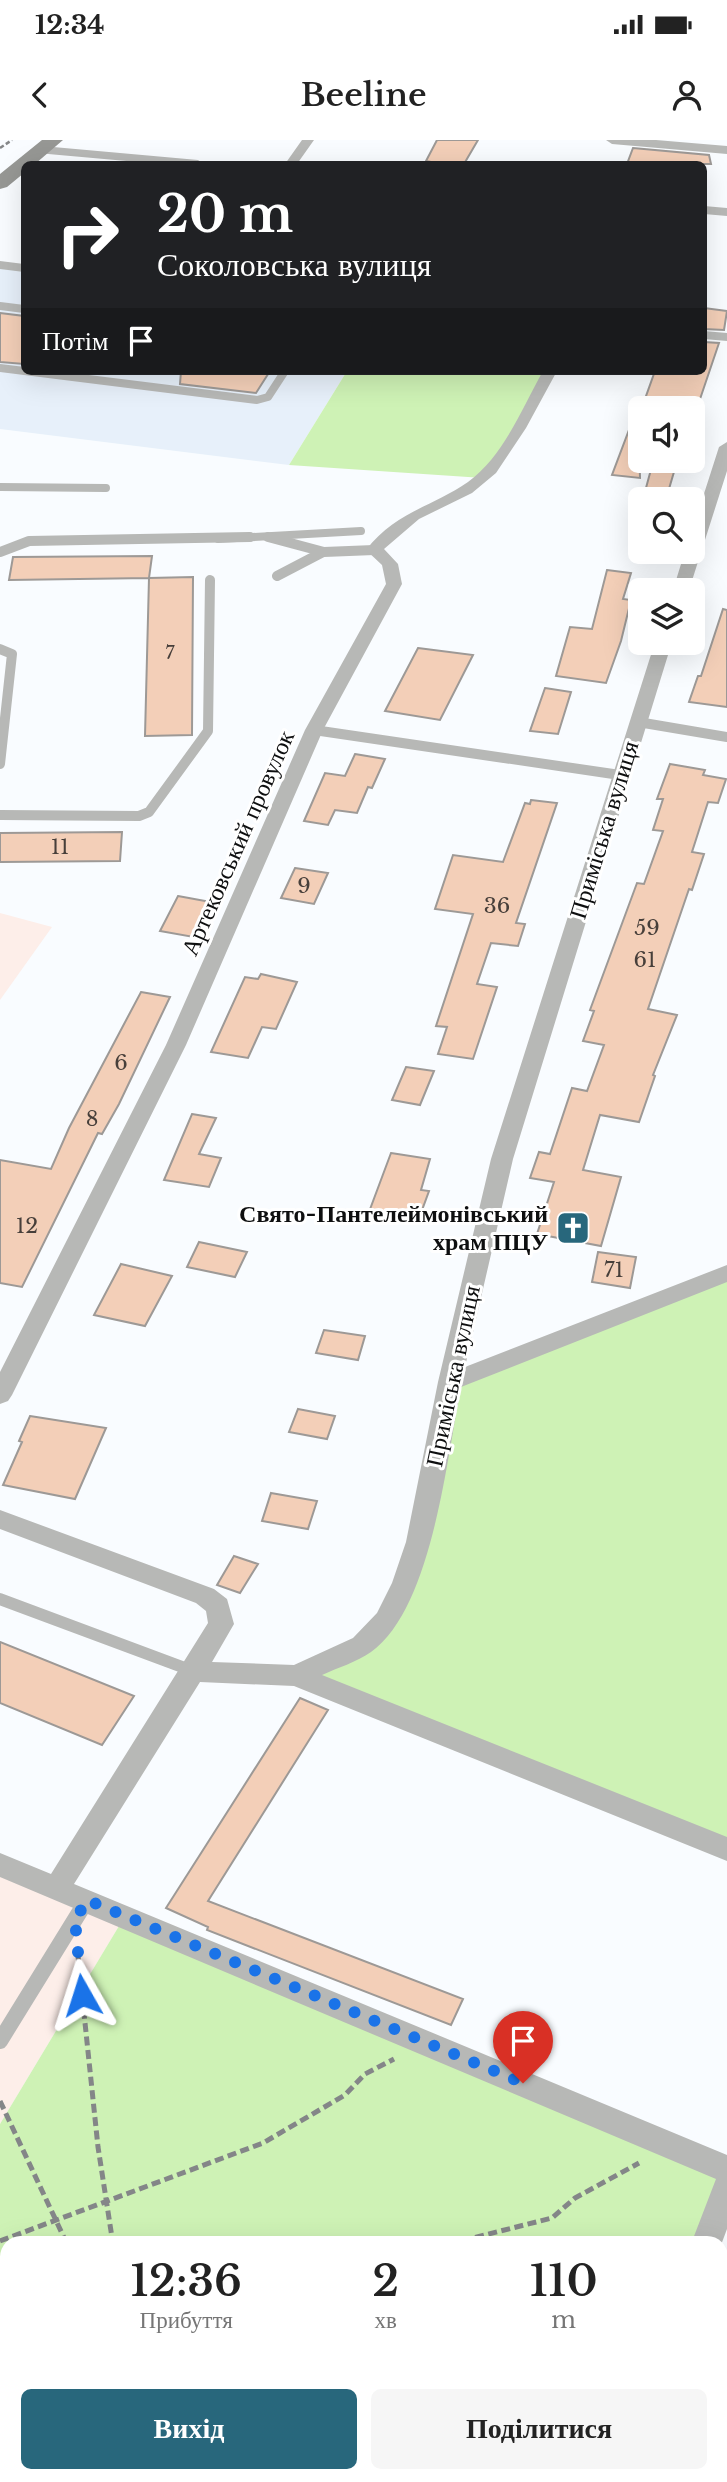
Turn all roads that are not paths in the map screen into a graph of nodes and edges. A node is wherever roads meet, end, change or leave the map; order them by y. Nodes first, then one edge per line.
1 (308, 140) edge
2 (612, 140) edge
3 (48, 145) edge
4 (727, 150) edge
5 (28, 161) edge
6 (174, 161) edge
7 (293, 161) edge
8 (21, 166) edge
9 (0, 183) edge
10 (707, 210) edge
11 (727, 212) edge
12 (0, 265) edge
13 (21, 268) edge
14 (0, 306) edge
15 (21, 309) edge
16 (707, 335) edge
17 (727, 337) edge
18 (0, 368) edge
19 (21, 371) edge
20 (56, 375) edge
21 (282, 375) edge
22 (548, 375) edge
23 (727, 447) edge
24 (0, 487) edge
25 (106, 488) dead end
26 (361, 531) dead end
27 (261, 535) junction
28 (374, 550) junction
29 (0, 552) edge
30 (324, 552) junction
31 (277, 576) dead end
32 (685, 578) edge
33 (210, 580) dead end
34 (0, 649) edge
35 (660, 655) edge
36 (638, 722) junction
37 (314, 730) junction
38 (727, 737) edge
39 (0, 764) edge
40 (620, 775) junction
41 (0, 815) edge
42 (727, 1273) edge
43 (450, 1382) junction
44 (0, 1395) edge
45 (0, 1520) edge
46 (0, 1598) edge
47 (192, 1671) junction
48 (296, 1676) junction
49 (727, 1849) edge
50 (0, 1865) edge
51 (56, 1889) junction
52 (81, 1910) junction
53 (0, 2041) edge
54 (727, 2169) edge
55 (727, 2188) edge
56 (709, 2236) edge

1 - 7 street
2 - 4 street
3 - 5 main road
3 - 6 street
8 - 9 main road
10 - 11 street
12 - 13 street
14 - 15 lane
16 - 17 street
18 - 19 lane
20 - 21 lane
22 - 28 street
23 - 32 street
24 - 25 lane
26 - 27 lane
27 - 29 lane
27 - 30 lane
28 - 30 lane
28 - 37 street, Артековський провулок
30 - 31 lane
33 - 41 lane
34 - 39 lane
35 - 36 street, Приміська вулиця
36 - 38 lane
36 - 40 street, Приміська вулиця
37 - 40 lane
37 - 44 street, Артековський провулок
40 - 43 street, Приміська вулиця
42 - 43 street
43 - 48 street, Приміська вулиця
45 - 47 street
46 - 47 lane
47 - 48 street, Приміська вулиця
47 - 51 street
48 - 49 street
50 - 51 street
51 - 52 street
52 - 53 lane
52 - 54 street
55 - 56 street

